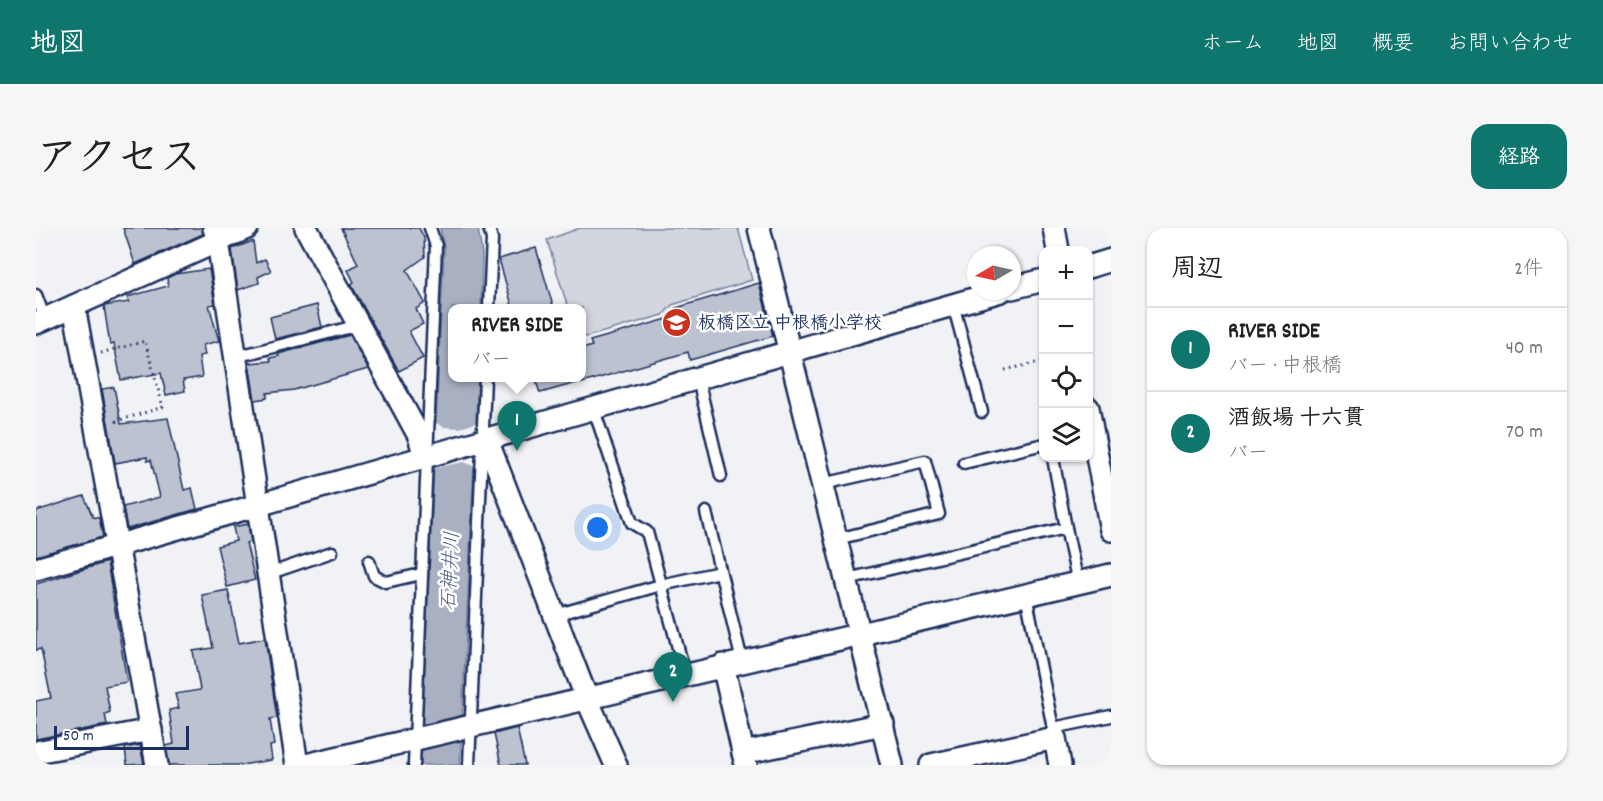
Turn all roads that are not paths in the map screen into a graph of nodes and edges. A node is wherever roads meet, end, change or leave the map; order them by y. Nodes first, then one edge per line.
1 (248, 228) edge
2 (306, 228) edge
3 (430, 228) edge
4 (489, 228) edge
5 (1054, 228) edge
6 (763, 229) edge
7 (216, 235) edge
8 (1057, 246) edge
9 (1111, 260) edge
10 (1093, 266) edge
11 (1039, 281) edge
12 (1021, 286) edge
13 (36, 295) edge
14 (968, 300) edge
15 (489, 304) edge
16 (953, 304) junction
17 (74, 306) junction
18 (40, 321) edge
19 (359, 325) junction
20 (789, 352) junction
21 (235, 357) junction
22 (698, 380) junction
23 (485, 382) edge
24 (594, 410) junction
25 (982, 411) dead end
26 (483, 441) junction
27 (1093, 444) edge
28 (1039, 445) edge
29 (427, 457) junction
30 (1054, 462) edge
31 (964, 463) dead end
32 (721, 476) dead end
33 (824, 484) junction
34 (257, 506) junction
35 (706, 512) dead end
36 (1066, 528) junction
37 (1111, 530) edge
38 (837, 539) junction
39 (116, 546) junction
40 (332, 552) dead end
41 (369, 561) dead end
42 (36, 569) edge
43 (720, 572) junction
44 (268, 574) junction
45 (421, 574) junction
46 (1111, 575) edge
47 (847, 579) junction
48 (1078, 583) junction
49 (661, 585) junction
50 (1026, 595) junction
51 (555, 615) junction
52 (860, 634) junction
53 (733, 663) junction
54 (685, 674) junction
55 (587, 699) junction
56 (1111, 716) edge
57 (882, 724) junction
58 (471, 725) junction
59 (151, 730) junction
60 (1054, 733) junction
61 (415, 738) junction
62 (36, 752) edge
63 (744, 759) edge
64 (158, 765) edge
65 (297, 765) edge
66 (306, 765) edge
67 (414, 765) edge
68 (469, 765) edge
69 (614, 765) edge
70 (892, 765) edge
71 (932, 765) edge
72 (1060, 765) edge

1 - 7 street
2 - 19 street
3 - 29 lane
4 - 15 lane
5 - 8 street
6 - 20 street
7 - 17 street
7 - 21 street
9 - 10 street
11 - 12 street
13 - 18 lane
14 - 16 street
16 - 20 street
16 - 25 lane
17 - 18 street
17 - 39 street
19 - 21 lane
19 - 29 street
20 - 22 street
20 - 33 street
21 - 34 street
22 - 24 street
22 - 32 lane
23 - 26 lane
24 - 26 street
24 - 49 lane
26 - 29 street
26 - 51 street
26 - 58 lane
27 - 37 street
28 - 31 lane
29 - 34 street
29 - 45 lane
30 - 36 lane
33 - 38 street
33 - 38 lane
34 - 39 street
34 - 44 street
35 - 43 lane
36 - 47 lane
36 - 48 lane
38 - 47 street
39 - 42 street
39 - 59 street
40 - 44 lane
41 - 45 lane
43 - 49 lane
43 - 53 lane
44 - 65 street
45 - 61 lane
46 - 48 street
47 - 52 street
48 - 50 street
49 - 51 lane
49 - 54 lane
50 - 52 street
50 - 60 lane
51 - 55 street
52 - 53 street
52 - 57 street
53 - 54 street
53 - 63 street
54 - 55 street
55 - 58 street
55 - 69 street
56 - 60 lane
57 - 63 street
57 - 70 street
58 - 61 street
58 - 68 lane
59 - 62 street
59 - 64 street
60 - 71 street
60 - 72 street
61 - 66 street
61 - 67 lane

